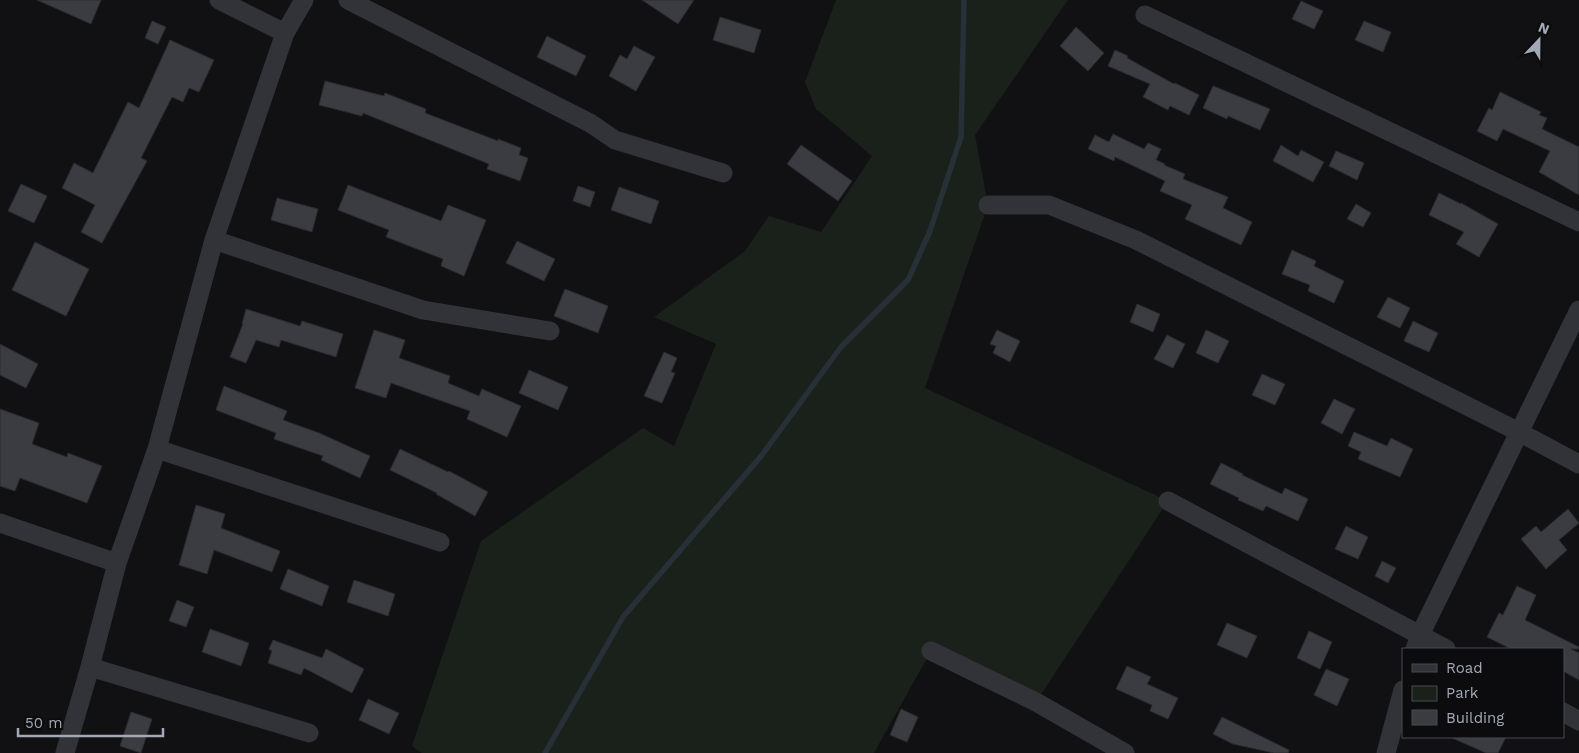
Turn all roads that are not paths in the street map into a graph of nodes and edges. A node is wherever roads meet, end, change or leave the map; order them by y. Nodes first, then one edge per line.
1 (219, 0) edge
2 (304, 0) edge
3 (348, 0) edge
4 (1144, 14) dead end
5 (285, 33) junction
6 (723, 173) dead end
7 (988, 205) dead end
8 (1579, 222) edge
9 (214, 240) junction
10 (1579, 310) edge
11 (550, 331) dead end
12 (1519, 432) junction
13 (157, 449) junction
14 (1579, 464) edge
15 (1168, 501) dead end
16 (0, 523) edge
17 (440, 542) dead end
18 (117, 563) junction
19 (1417, 642) edge
20 (1442, 648) edge
21 (931, 651) dead end
22 (90, 667) junction
23 (1402, 694) edge
24 (1564, 713) edge
25 (1579, 721) edge
26 (309, 732) dead end
27 (65, 753) edge
28 (1125, 753) edge
29 (1386, 753) edge

1 - 5 street
2 - 5 street
3 - 6 street
4 - 8 street
5 - 9 street
7 - 12 street
9 - 11 street
9 - 13 street
10 - 12 street
12 - 14 street
12 - 19 street
13 - 17 street
13 - 18 street
15 - 19 street
16 - 18 street
18 - 22 street
19 - 20 street
21 - 28 street
22 - 26 street
22 - 27 street
23 - 29 street
24 - 25 street

